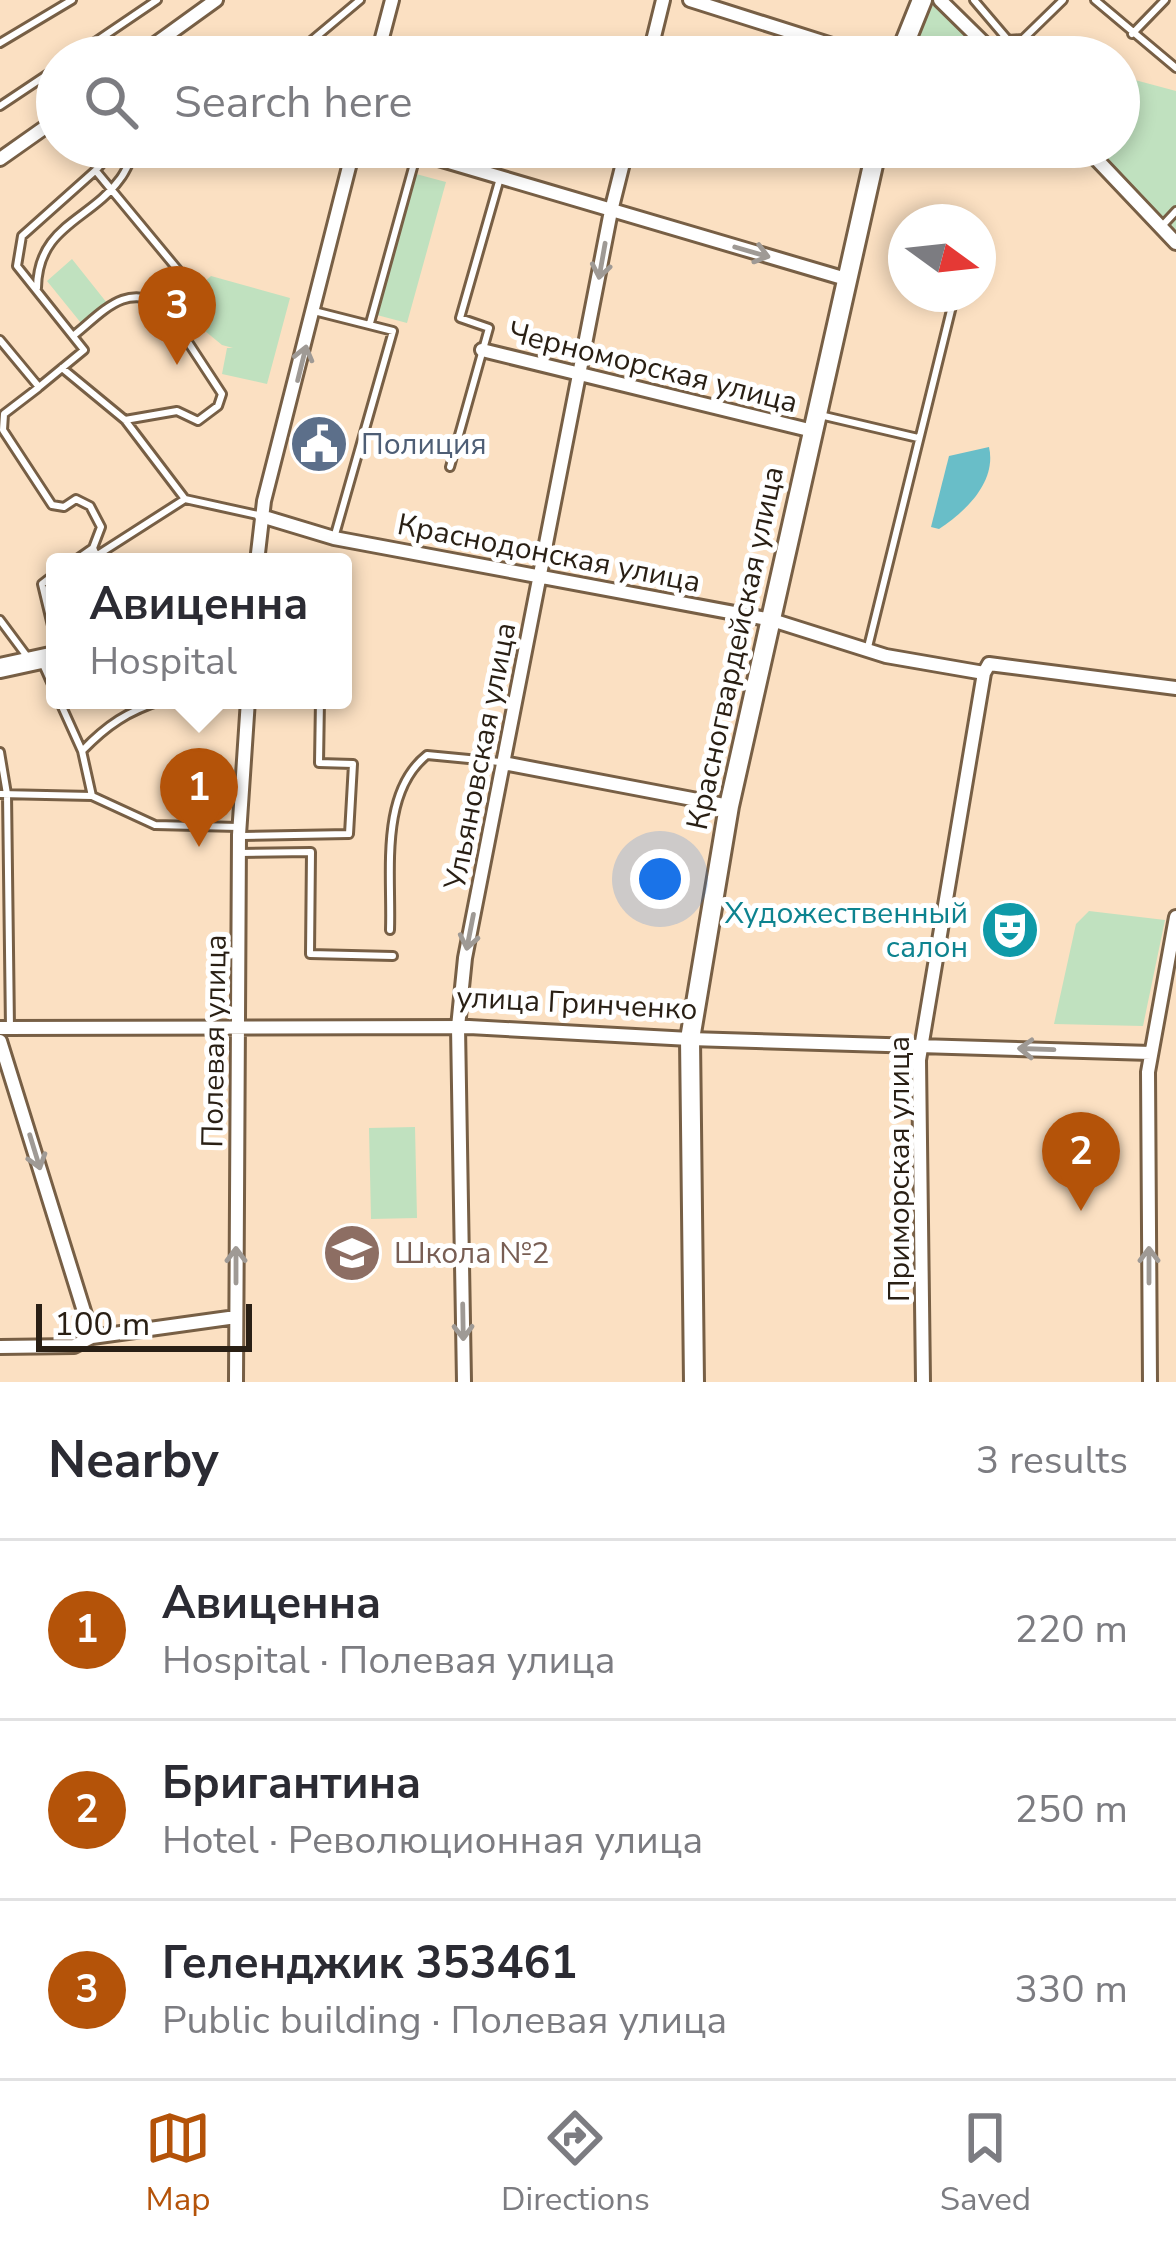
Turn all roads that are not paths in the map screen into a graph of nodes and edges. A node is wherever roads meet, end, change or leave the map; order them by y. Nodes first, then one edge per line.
1 (72, 0) edge
2 (157, 0) edge
3 (216, 0) edge
4 (360, 0) edge
5 (392, 0) edge
6 (663, 0) edge
7 (690, 0) edge
8 (922, 0) edge
9 (940, 0) edge
10 (974, 0) edge
11 (1063, 0) edge
12 (1095, 0) edge
13 (1165, 0) edge
14 (1132, 34) junction
15 (104, 36) edge
16 (166, 36) edge
17 (317, 36) edge
18 (383, 36) edge
19 (654, 36) edge
20 (804, 36) edge
21 (907, 36) edge
22 (977, 36) edge
23 (1005, 36) edge
24 (1026, 36) edge
25 (1135, 36) edge
26 (1140, 40) edge
27 (0, 43) edge
28 (1176, 68) edge
29 (36, 82) edge
30 (0, 106) edge
31 (36, 134) edge
32 (0, 159) edge
33 (126, 168) edge
34 (350, 168) edge
35 (413, 168) edge
36 (467, 168) edge
37 (622, 168) edge
38 (872, 168) edge
39 (1104, 168) edge
40 (96, 170) joint
41 (500, 178) junction
42 (110, 188) junction
43 (611, 211) junction
44 (1176, 212) edge
45 (1160, 227) junction
46 (1176, 243) edge
47 (846, 279) junction
48 (38, 291) junction
49 (165, 307) junction
50 (314, 311) junction
51 (951, 312) edge
52 (369, 324) junction
53 (73, 336) junction
54 (0, 340) edge
55 (482, 350) junction
56 (62, 368) junction
57 (581, 376) junction
58 (39, 387) junction
59 (125, 420) junction
60 (815, 422) junction
61 (920, 439) junction
62 (450, 466) dead end
63 (185, 500) junction
64 (261, 516) junction
65 (334, 538) junction
66 (96, 553) edge
67 (99, 553) edge
68 (258, 553) edge
69 (541, 575) junction
70 (0, 620) edge
71 (772, 620) junction
72 (868, 650) junction
73 (42, 659) edge
74 (0, 668) edge
75 (984, 674) junction
76 (1176, 688) edge
77 (63, 709) edge
78 (134, 709) edge
79 (247, 709) edge
80 (320, 709) edge
81 (0, 752) edge
82 (82, 752) junction
83 (503, 763) junction
84 (3, 794) edge
85 (92, 796) junction
86 (729, 806) junction
87 (239, 831) junction
88 (239, 853) junction
89 (1176, 917) edge
90 (390, 930) dead end
91 (392, 956) dead end
92 (237, 1026) junction
93 (458, 1027) junction
94 (5, 1028) edge
95 (690, 1039) junction
96 (0, 1041) edge
97 (921, 1044) junction
98 (1151, 1053) junction
99 (236, 1317) junction
100 (92, 1337) junction
101 (0, 1347) edge
102 (236, 1382) edge
103 (464, 1382) edge
104 (694, 1382) edge
105 (923, 1382) edge
106 (1150, 1382) edge

1 - 27 lane
2 - 15 lane
3 - 16 street
4 - 17 lane
5 - 18 street
6 - 19 street
7 - 20 street
8 - 21 street
9 - 22 street
10 - 23 lane
11 - 24 lane
12 - 14 lane
13 - 14 lane
14 - 25 lane
26 - 28 lane
29 - 30 lane
31 - 32 street
33 - 42 lane
34 - 50 street
35 - 52 lane
36 - 41 street
37 - 43 street, Ульяновская улица
38 - 47 street, Красногвардейская улица
39 - 45 street
40 - 42 lane
40 - 48 lane
41 - 43 street
41 - 55 lane
42 - 48 lane
42 - 49 lane
43 -> 47 street
43 -> 57 street, Ульяновская улица
44 - 45 lane
45 - 46 street
47 - 60 street, Красногвардейская улица
48 - 53 lane
49 - 53 lane
49 - 59 lane
50 - 52 lane
64 -> 50 street
51 - 61 lane
52 - 65 lane
53 - 56 lane
54 - 58 lane
55 - 57 street, Черноморская улица
55 - 62 lane
56 - 58 lane
56 - 59 lane
57 - 60 street, Черноморская улица
57 - 69 street, Ульяновская улица
58 - 66 lane
59 - 63 lane
60 - 61 lane
60 - 71 street, Красногвардейская улица
61 - 72 lane
63 - 64 lane
63 - 67 lane
64 - 65 street, Краснодонская улица
64 - 68 street
65 - 69 street, Краснодонская улица
69 - 71 street, Краснодонская улица
69 - 83 street, Ульяновская улица
70 - 73 lane
71 - 72 street, Краснодонская улица
71 - 86 street, Красногвардейская улица
72 - 75 street, Краснодонская улица
73 - 74 street
75 - 76 street, Краснодонская улица
75 - 97 street, Приморская улица
77 - 82 lane
78 - 82 lane
79 - 87 street, Полевая улица
80 - 87 lane
81 - 84 lane
82 - 85 lane
83 - 86 street
83 - 90 lane
83 -> 93 street, Ульяновская улица
84 - 85 lane
84 - 94 lane
85 - 87 lane
86 - 95 street, Красногвардейская улица
87 - 88 street, Полевая улица
88 - 91 lane
88 - 92 street, Полевая улица
89 - 98 street
92 - 93 street, улица Гринченко
92 - 94 street, улица Гринченко
99 -> 92 street, Полевая улица
93 - 95 street, улица Гринченко
93 -> 103 street, Ульяновская улица
95 - 97 street, улица Гринченко
95 - 104 street, Красногвардейская улица
96 -> 100 street
98 -> 97 street, улица Гринченко
97 - 105 street, Приморская улица
106 -> 98 street
99 - 100 street
99 - 102 street, Полевая улица
100 - 101 street

